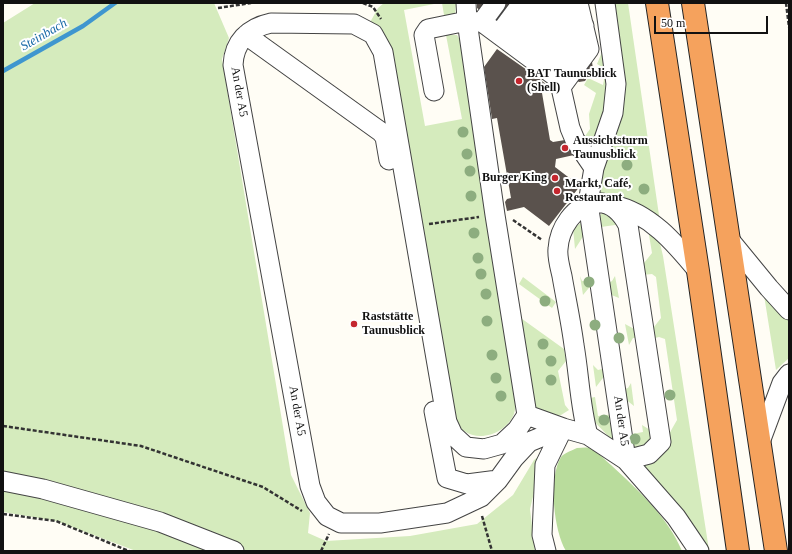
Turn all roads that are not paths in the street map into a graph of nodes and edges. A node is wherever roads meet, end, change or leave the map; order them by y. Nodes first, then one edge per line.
1 (496, 3) edge
2 (510, 3) edge
3 (522, 3) edge
4 (543, 3) edge
5 (604, 3) edge
6 (657, 3) edge
7 (693, 3) edge
8 (573, 4) edge
9 (246, 35) junction
10 (509, 43) edge
11 (434, 92) dead end
12 (594, 168) junction
13 (597, 203) junction
14 (728, 238) junction
15 (698, 271) junction
16 (789, 310) edge
17 (789, 374) edge
18 (527, 416) junction
19 (563, 428) junction
20 (588, 435) junction
21 (760, 442) junction
22 (626, 460) junction
23 (498, 480) junction
24 (3, 481) edge
25 (234, 551) edge
26 (546, 551) edge
27 (699, 551) edge
28 (738, 551) edge
29 (776, 551) edge

1 - 10 lane
2 - 10 lane
3 - 10 lane
4 - 10 lane
5 - 12 lane, An der A5
6 - 15 highway
7 - 14 highway
8 - 10 lane
8 - 10 lane
9 - 18 lane, An der A5
9 - 23 lane
9 - 23 lane, An der A5
10 - 11 lane
10 - 12 lane
10 - 18 lane
12 - 13 lane, An der A5
13 - 15 lane
13 - 20 lane
13 - 22 lane, An der A5
13 - 22 lane
14 - 16 lane
14 - 21 highway
15 - 28 highway
17 - 21 lane
18 - 19 lane
19 - 20 lane, An der A5
19 - 23 lane, An der A5
19 - 26 lane
20 - 22 lane, An der A5
21 - 29 highway
22 - 27 lane
24 - 25 lane

